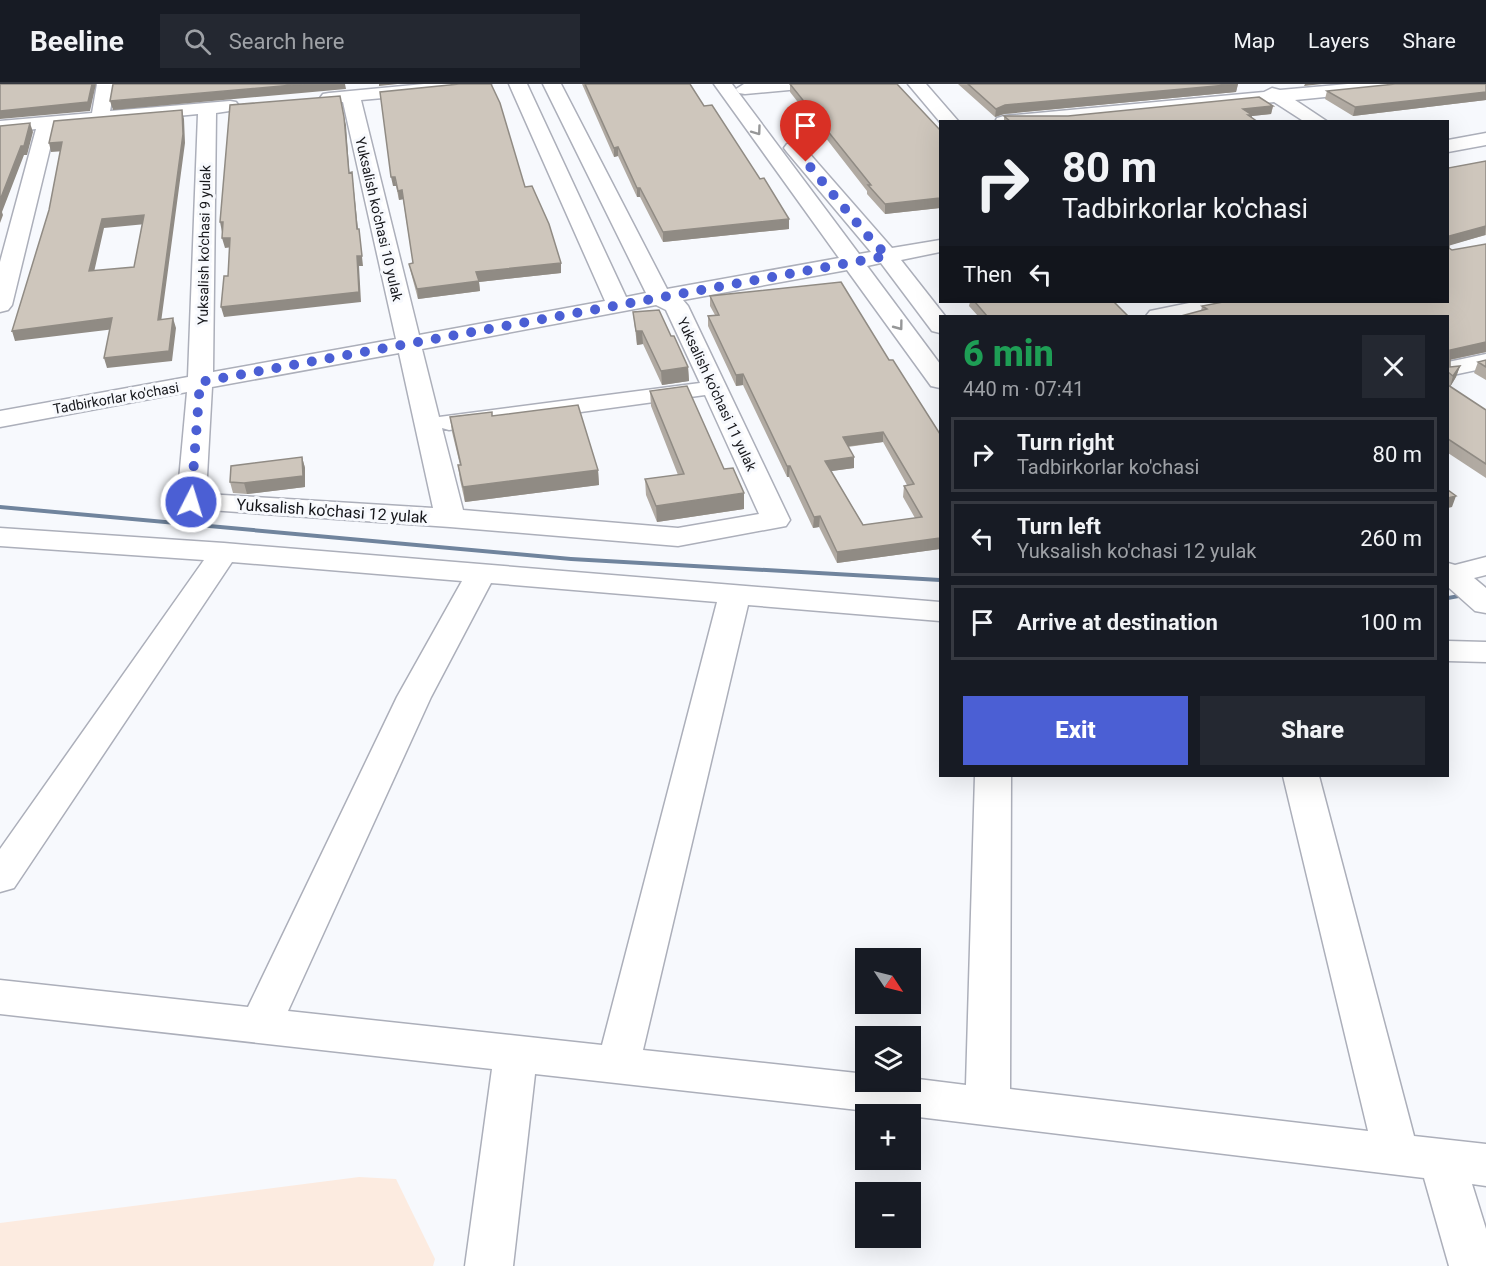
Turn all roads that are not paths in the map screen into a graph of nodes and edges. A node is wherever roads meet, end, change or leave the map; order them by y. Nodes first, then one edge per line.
1 (106, 84) edge
2 (482, 84) edge
3 (518, 84) edge
4 (552, 84) edge
5 (723, 84) edge
6 (800, 84) edge
7 (917, 84) edge
8 (1258, 84) edge
9 (1404, 84) edge
10 (743, 87) edge
11 (351, 96) junction
12 (1276, 96) junction
13 (307, 100) edge
14 (252, 104) edge
15 (207, 108) junction
16 (100, 118) junction
17 (948, 120) edge
18 (1025, 120) edge
19 (1317, 120) edge
20 (47, 123) junction
21 (0, 127) edge
22 (1486, 139) edge
23 (1449, 146) edge
24 (939, 246) edge
25 (887, 256) junction
26 (852, 263) junction
27 (918, 297) junction
28 (660, 298) junction
29 (881, 301) junction
30 (1138, 303) edge
31 (1220, 303) edge
32 (618, 304) junction
33 (0, 305) edge
34 (1155, 315) edge
35 (1161, 315) edge
36 (939, 325) edge
37 (408, 343) junction
38 (1486, 361) edge
39 (1449, 369) edge
40 (939, 380) edge
41 (200, 382) junction
42 (715, 388) junction
43 (0, 419) edge
44 (427, 425) junction
45 (450, 518) junction
46 (776, 520) joint
47 (0, 537) edge
48 (224, 552) junction
49 (481, 574) junction
50 (735, 594) junction
51 (939, 610) edge
52 (1449, 651) edge
53 (1486, 652) edge
54 (993, 777) edge
55 (1301, 777) edge
56 (0, 878) edge
57 (0, 997) edge
58 (260, 1026) junction
59 (516, 1054) junction
60 (618, 1065) junction
61 (988, 1106) junction
62 (1396, 1154) junction
63 (1464, 1163) edge
64 (489, 1266) edge
65 (1473, 1266) edge

1 - 16 street
2 - 11 street
3 - 32 street
4 - 28 street, Yuksalish ko'chasi 11 yulak
5 -> 26 street
6 - 10 street
7 - 17 street
8 - 12 street
9 - 12 street
10 - 25 street
11 - 13 street
11 - 37 street, Yuksalish ko'chasi 10 yulak
12 - 18 street
12 - 19 street
14 - 15 street
15 - 16 street
15 - 41 street, Yuksalish ko'chasi 9 yulak
16 - 20 street
20 - 21 street
20 - 33 street
22 - 23 street
24 - 25 street, Tadbirkorlar ko'chasi
25 - 26 street, Tadbirkorlar ko'chasi
25 - 27 street
26 - 28 street, Tadbirkorlar ko'chasi
26 - 29 street
27 - 29 street
27 - 36 street
28 - 32 street, Tadbirkorlar ko'chasi
28 - 42 street, Yuksalish ko'chasi 11 yulak
29 -> 40 street
30 - 34 street
31 - 35 street
32 - 37 street, Tadbirkorlar ko'chasi
37 - 41 street, Tadbirkorlar ko'chasi
37 - 44 street, Yuksalish ko'chasi 12 yulak
38 - 39 street
41 - 43 street, Tadbirkorlar ko'chasi
41 - 45 street, Yuksalish ko'chasi 12 yulak
42 - 44 street
42 - 46 street, Yuksalish ko'chasi 11 yulak
44 - 45 street, Yuksalish ko'chasi 12 yulak
45 - 46 street, Yuksalish ko'chasi 12 yulak
47 - 48 street
48 - 49 street
48 - 56 street
49 - 50 street
49 - 58 street
50 - 51 street
50 - 60 street
52 - 53 street
54 - 61 street
55 - 62 street
57 - 58 street
58 - 59 street
59 - 60 street
59 - 64 street
60 - 61 street
61 - 62 street
62 - 63 street
63 - 65 street

